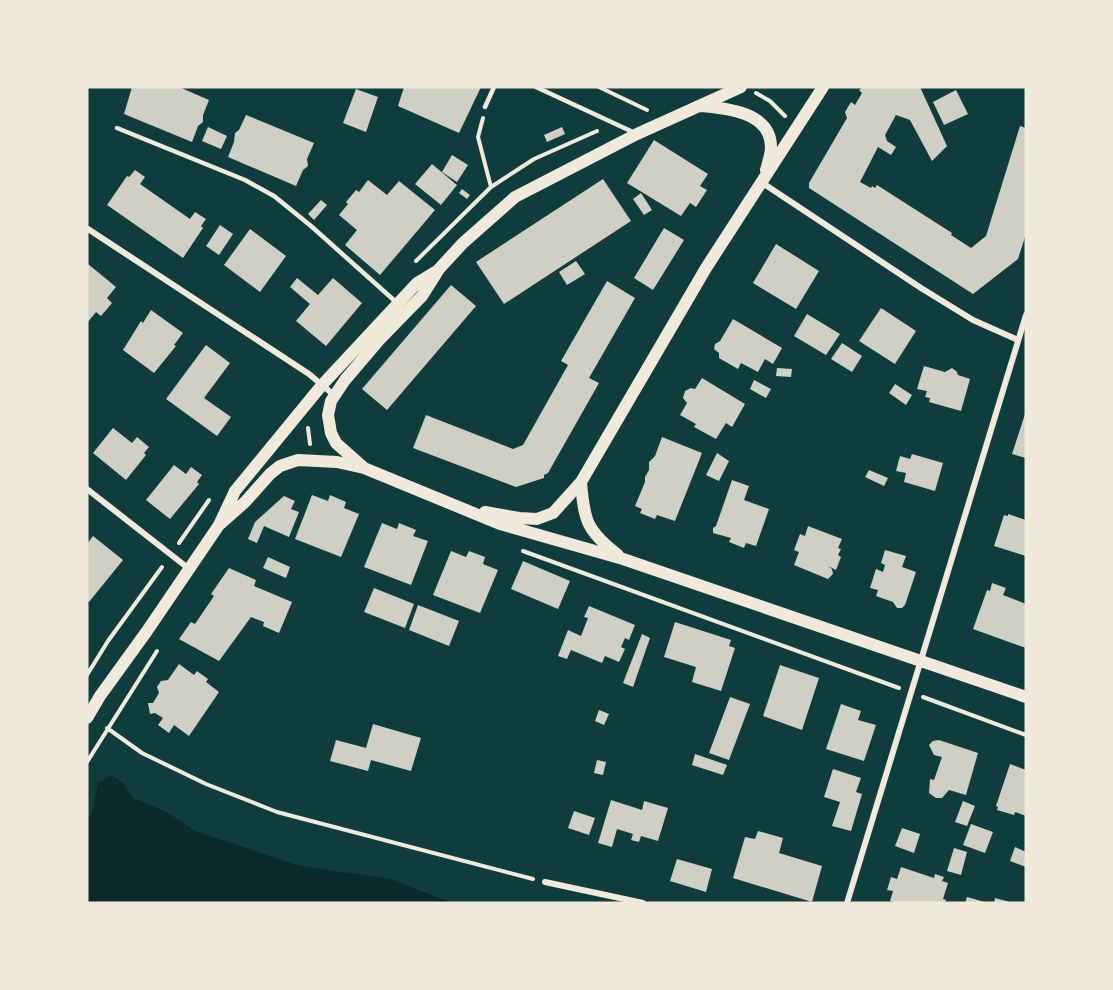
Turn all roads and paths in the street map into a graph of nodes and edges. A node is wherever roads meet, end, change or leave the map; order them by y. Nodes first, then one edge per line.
1 (494, 87) edge
2 (536, 87) edge
3 (599, 87) edge
4 (823, 87) edge
5 (745, 88) edge
6 (699, 106) junction
7 (485, 107) dead end
8 (647, 110) dead end
9 (481, 124) dead end
10 (117, 128) dead end
11 (795, 132) junction
12 (637, 134) junction
13 (763, 179) junction
14 (491, 187) dead end
15 (87, 230) edge
16 (439, 269) junction
17 (398, 303) junction
18 (1026, 315) edge
19 (1018, 340) junction
20 (322, 385) junction
21 (334, 395) junction
22 (364, 468) junction
23 (581, 482) junction
24 (87, 489) edge
25 (214, 493) dead end
26 (460, 507) junction
27 (219, 525) junction
28 (512, 547) dead end
29 (171, 554) junction
30 (623, 559) junction
31 (188, 568) junction
32 (157, 650) dead end
33 (921, 661) junction
34 (87, 675) edge
35 (911, 693) junction
36 (1026, 697) edge
37 (88, 717) edge
38 (108, 729) junction
39 (1026, 735) edge
40 (87, 762) edge
41 (545, 882) joint
42 (643, 903) edge
43 (847, 903) edge

1 - 7 lane
2 - 12 lane
3 - 8 path
4 - 11 main road
5 - 6 main road
5 - 11 path
6 - 12 main road
6 - 13 main road
9 - 14 path
10 - 17 lane
11 - 13 main road
12 - 16 main road
13 - 19 street
13 - 23 main road
15 - 20 street
16 - 17 main road
16 - 21 main road
17 - 20 main road
18 - 19 street
19 - 33 street
20 - 21 street
20 - 27 main road
21 - 22 main road
22 - 26 main road
22 - 27 main road
23 - 26 main road
23 - 30 main road
24 - 29 street
25 - 29 path
26 - 30 main road
27 - 31 main road
28 - 35 path
29 - 31 street
29 - 34 path
30 - 33 main road
31 - 37 main road
32 - 38 path
33 - 35 street
33 - 36 main road
35 - 39 path
35 - 43 street
37 - 38 path
38 - 40 path
38 - 41 path
41 - 42 street

